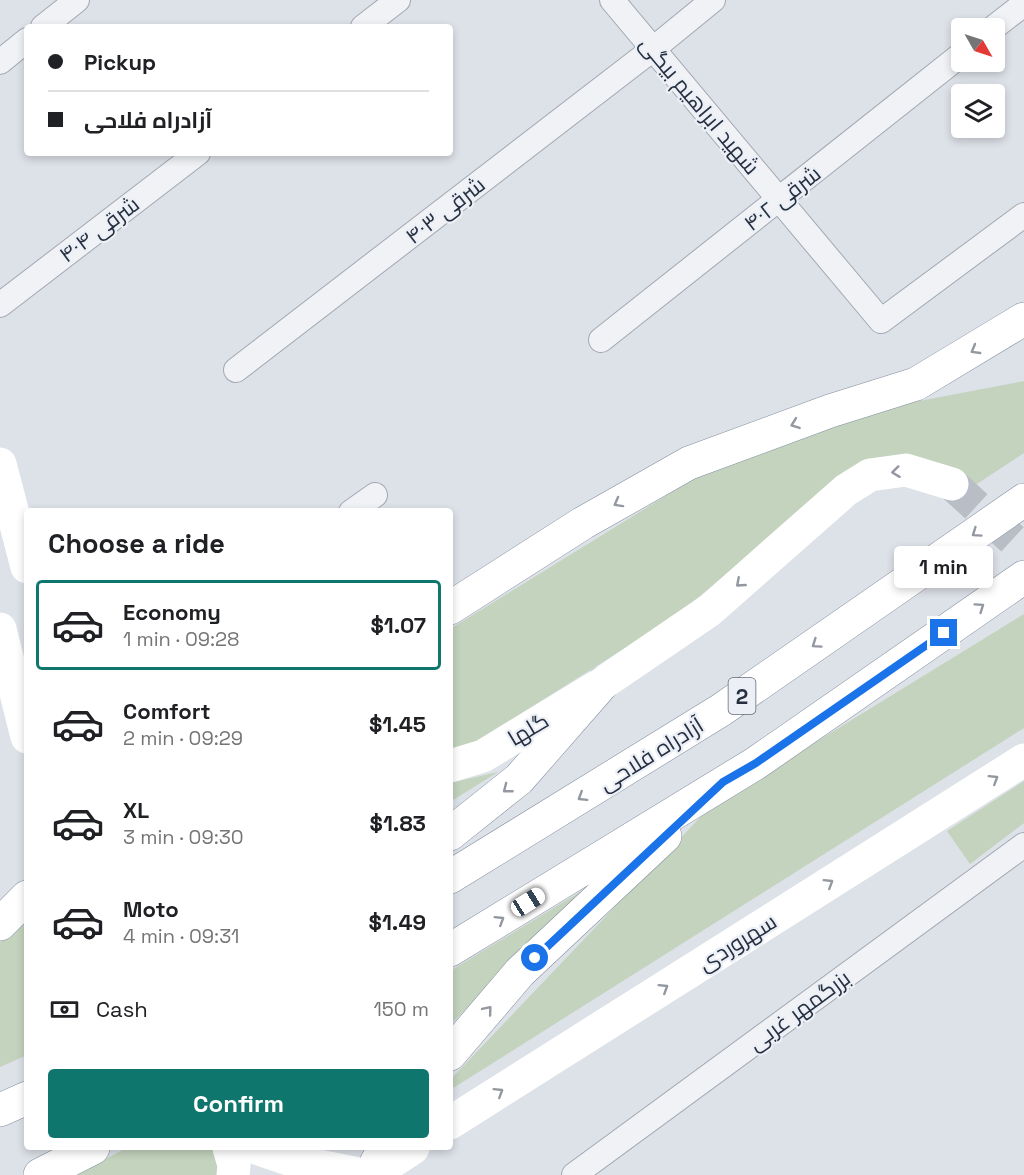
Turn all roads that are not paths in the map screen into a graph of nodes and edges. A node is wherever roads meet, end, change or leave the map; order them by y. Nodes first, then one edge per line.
1 (77, 0) edge
2 (398, 0) edge
3 (612, 0) edge
4 (713, 0) edge
5 (1024, 4) edge
6 (1005, 19) edge
7 (48, 24) edge
8 (367, 24) edge
9 (24, 42) edge
10 (653, 49) junction
11 (0, 62) edge
12 (951, 63) edge
13 (194, 156) edge
14 (780, 201) junction
15 (1024, 215) edge
16 (0, 305) edge
17 (1024, 319) edge
18 (601, 340) dead end
19 (236, 370) dead end
20 (1, 477) edge
21 (952, 484) tunnel mouth
22 (375, 495) dead end
23 (1024, 500) edge
24 (357, 508) edge
25 (24, 557) edge
26 (1024, 577) edge
27 (453, 606) edge
28 (2, 647) edge
29 (603, 683) junction
30 (24, 726) edge
31 (1024, 760) edge
32 (453, 765) edge
33 (723, 782) junction
34 (453, 832) edge
35 (1024, 845) edge
36 (453, 875) edge
37 (24, 900) edge
38 (0, 924) edge
39 (453, 948) edge
40 (453, 1050) edge
41 (24, 1099) edge
42 (0, 1110) edge
43 (453, 1121) edge
44 (89, 1150) edge
45 (229, 1150) edge
46 (262, 1150) edge
47 (383, 1150) edge
48 (410, 1150) edge
49 (40, 1175) edge
50 (234, 1175) edge
51 (363, 1175) edge
52 (371, 1175) edge
53 (574, 1175) edge

1 - 7 street
2 - 8 street
3 - 10 street, شهید ابراهیم بیگی
4 - 10 street, ۴۰۳ شرقی
5 - 6 street
9 - 11 street
10 - 14 street, شهید ابراهیم بیگی
10 - 19 street, ۴۰۳ شرقی
12 - 14 street, ۴۰۲ شرقی
13 - 16 street, ۴۰۴ شرقی
14 - 15 street, شهید ابراهیم بیگی
14 - 18 street, ۴۰۲ شرقی
17 -> 27 main road
20 - 25 main road
21 -> 29 main road
22 - 24 street
23 -> 36 main road, آزادراه فلاحی / 2
33 -> 26 main road
28 - 30 main road
29 - 32 main road, گلها
29 -> 34 main road
43 -> 31 main road, سهروردی
39 -> 33 main road
40 -> 33 main road
35 - 53 street, بزرگمهر غربی
37 - 38 main road
41 - 42 main road
44 - 49 main road
45 - 50 main road
46 - 51 main road
47 - 52 main road
48 - 52 main road

